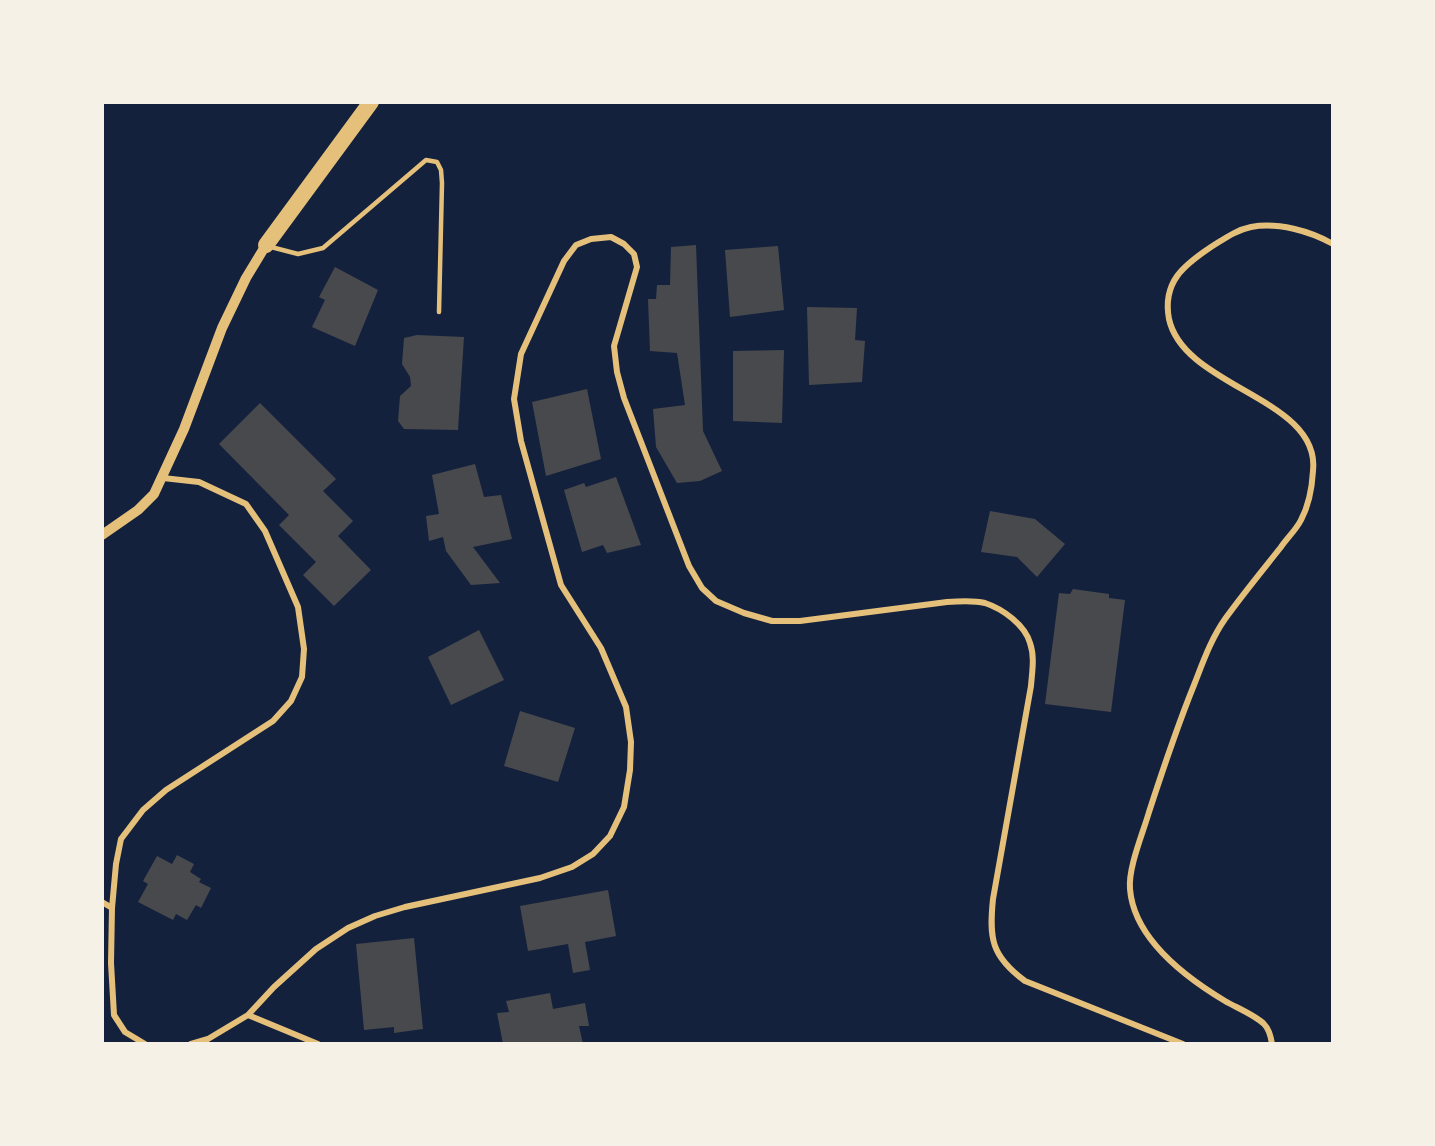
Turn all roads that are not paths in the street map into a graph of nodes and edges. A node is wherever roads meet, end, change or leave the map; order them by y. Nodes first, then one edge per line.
1 (371, 102) edge
2 (1333, 244) edge
3 (266, 245) junction
4 (439, 312) dead end
5 (163, 478) junction
6 (102, 535) edge
7 (102, 902) edge
8 (112, 908) junction
9 (248, 1015) junction
10 (145, 1044) edge
11 (191, 1044) edge
12 (318, 1044) edge
13 (1184, 1044) edge
14 (1272, 1044) edge

1 - 3 highway
2 - 14 street
3 - 4 lane
3 - 5 street
5 - 6 street
5 - 8 street
7 - 8 street
8 - 10 street
9 - 11 street
9 - 12 street
9 - 13 street

